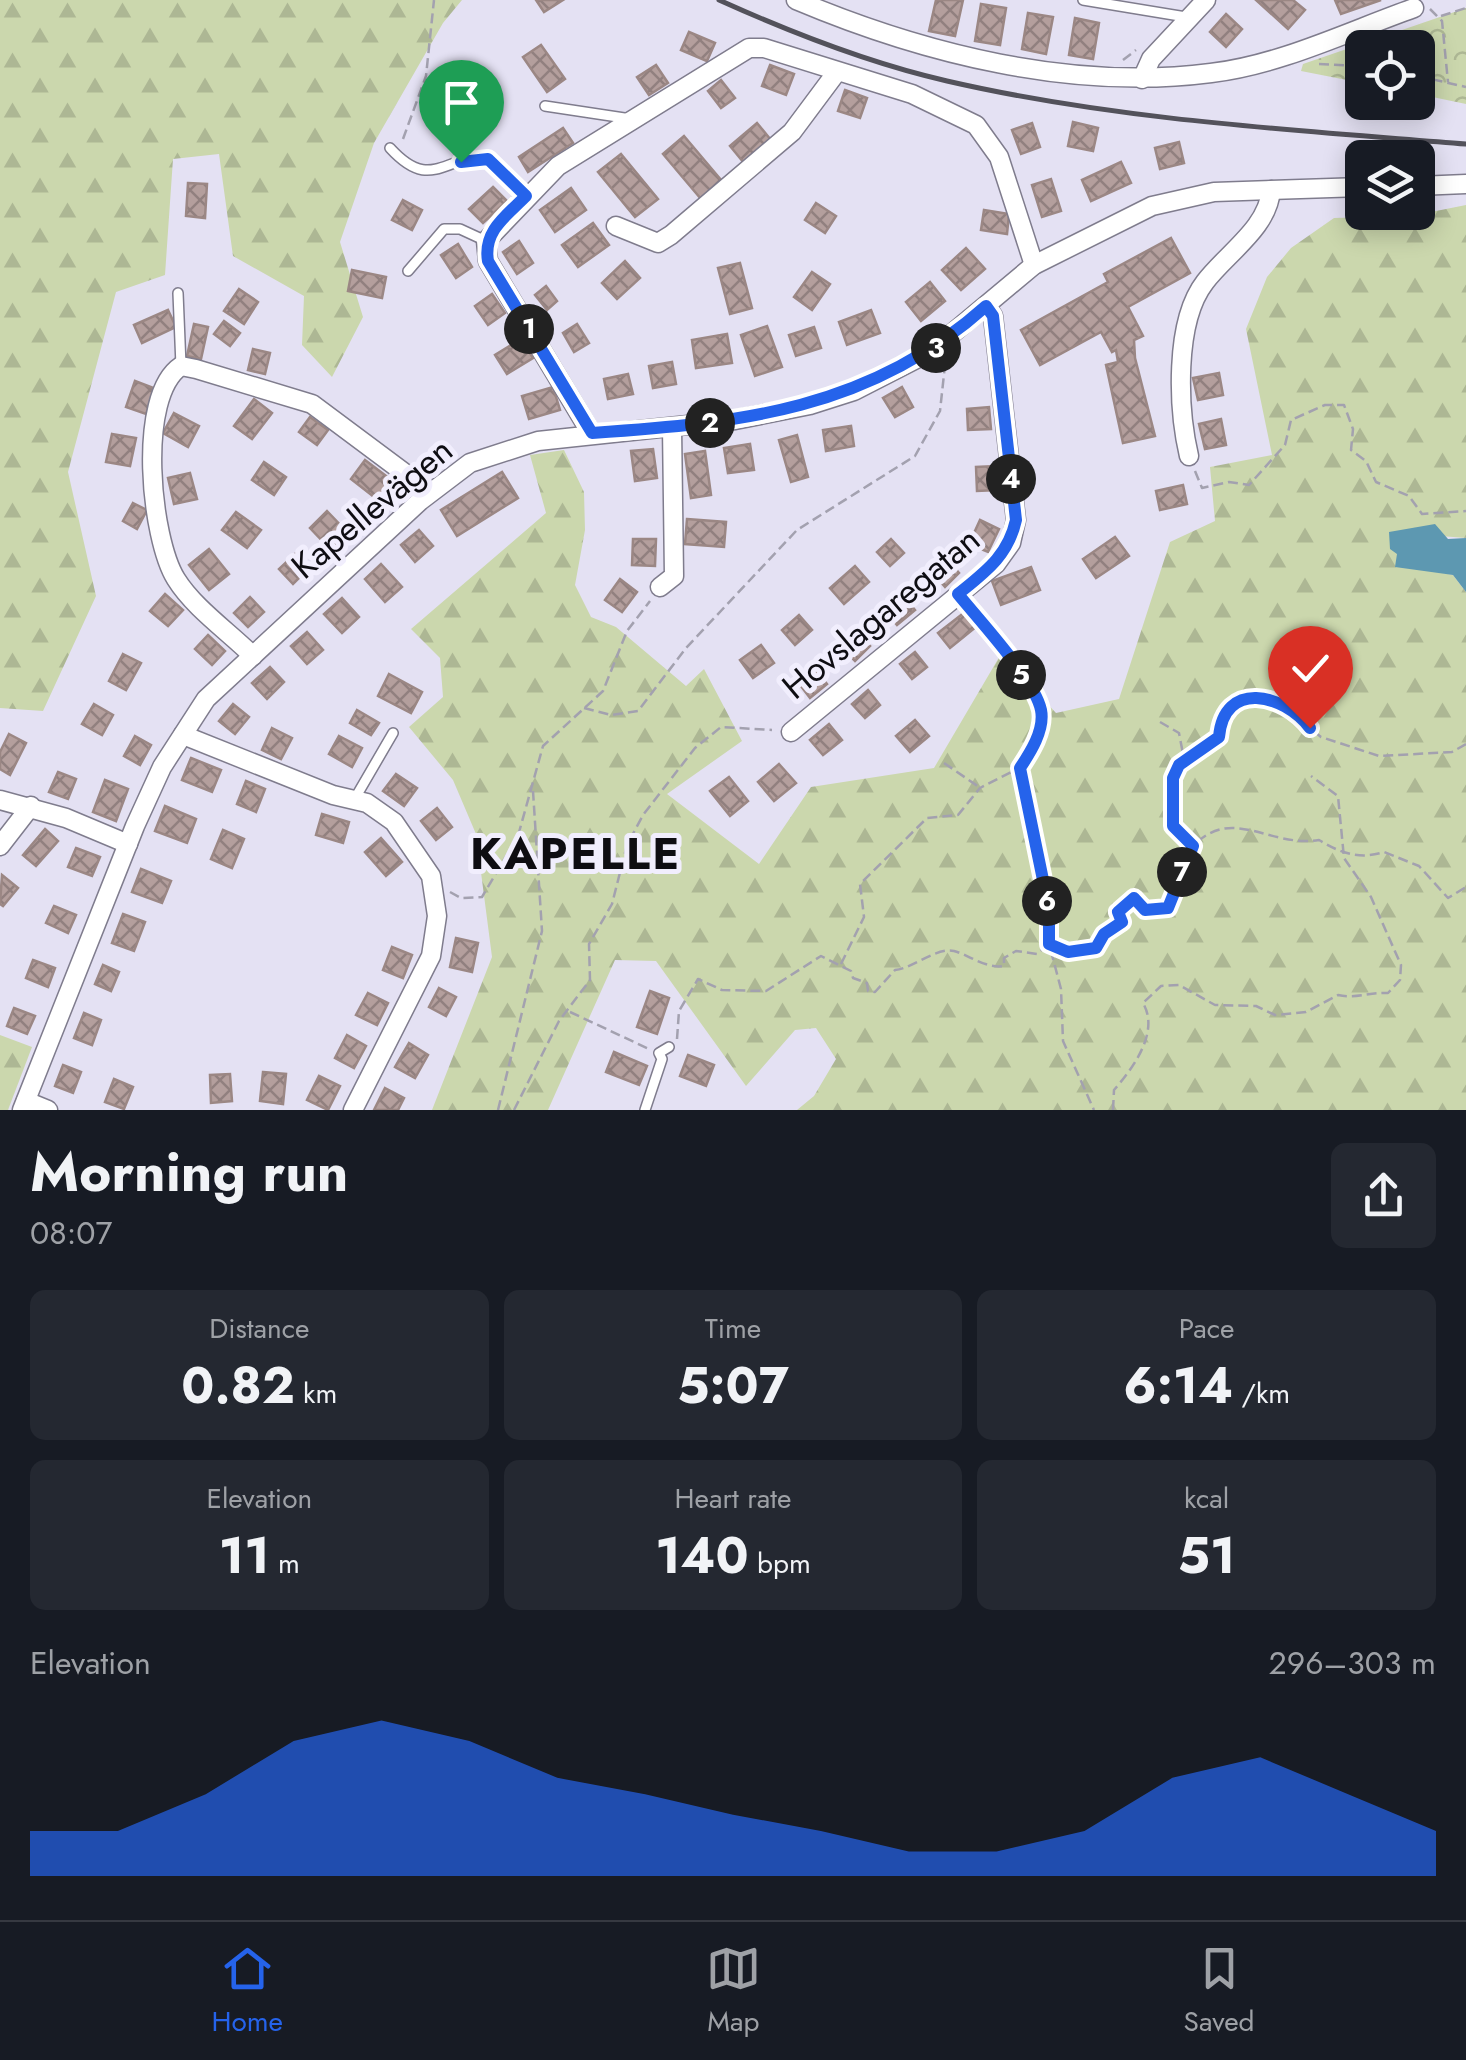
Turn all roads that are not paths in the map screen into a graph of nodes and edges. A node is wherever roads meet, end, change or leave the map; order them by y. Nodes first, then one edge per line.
1 (796, 0) edge
2 (1084, 0) edge
3 (1206, 0) edge
4 (834, 7) edge
5 (1414, 8) dead end
6 (1186, 17) dead end
7 (836, 72) junction
8 (1142, 80) junction
9 (545, 106) dead end
10 (634, 122) junction
11 (393, 151) road end
12 (1466, 184) edge
13 (1435, 185) edge
14 (1345, 188) edge
15 (1271, 190) junction
16 (526, 196) junction
17 (616, 226) dead end
18 (486, 241) junction
19 (1034, 265) junction
20 (408, 271) dead end
21 (178, 292) dead end
22 (986, 306) junction
23 (181, 366) junction
24 (672, 428) junction
25 (592, 433) junction
26 (1189, 456) road end
27 (430, 492) junction
28 (660, 588) road end
29 (253, 656) junction
30 (791, 732) road end
31 (392, 733) dead end
32 (183, 735) junction
33 (0, 800) edge
34 (354, 800) junction
35 (31, 806) junction
36 (128, 844) junction
37 (0, 846) edge
38 (669, 1048) road end
39 (24, 1105) edge
40 (48, 1110) edge
41 (353, 1110) edge
42 (645, 1110) edge

1 - 4 street
2 - 6 lane
3 - 8 street
4 - 8 street
5 - 8 street
7 - 10 street
7 - 17 street
7 - 19 street
9 - 10 lane
10 - 16 street
11 - 16 lane
12 - 13 street
14 - 15 street, Kapellevägen
15 - 19 street, Kapellevägen
15 - 26 street
16 - 18 street
18 - 20 lane
18 - 25 street
19 - 22 street, Kapellevägen
21 - 23 lane
22 - 24 street, Kapellevägen
22 - 30 street, Hovslagaregatan
23 - 27 street
23 - 29 street
24 - 25 street, Kapellevägen
24 - 28 street
25 - 27 street, Kapellevägen
27 - 29 street, Kapellevägen
29 - 32 street, Kapellevägen
31 - 34 lane
32 - 34 street
32 - 36 street, Kapellevägen
33 - 35 street
34 - 41 street
35 - 36 street
35 - 37 street
36 - 39 street, Kapellevägen
38 - 42 lane
39 - 40 street

